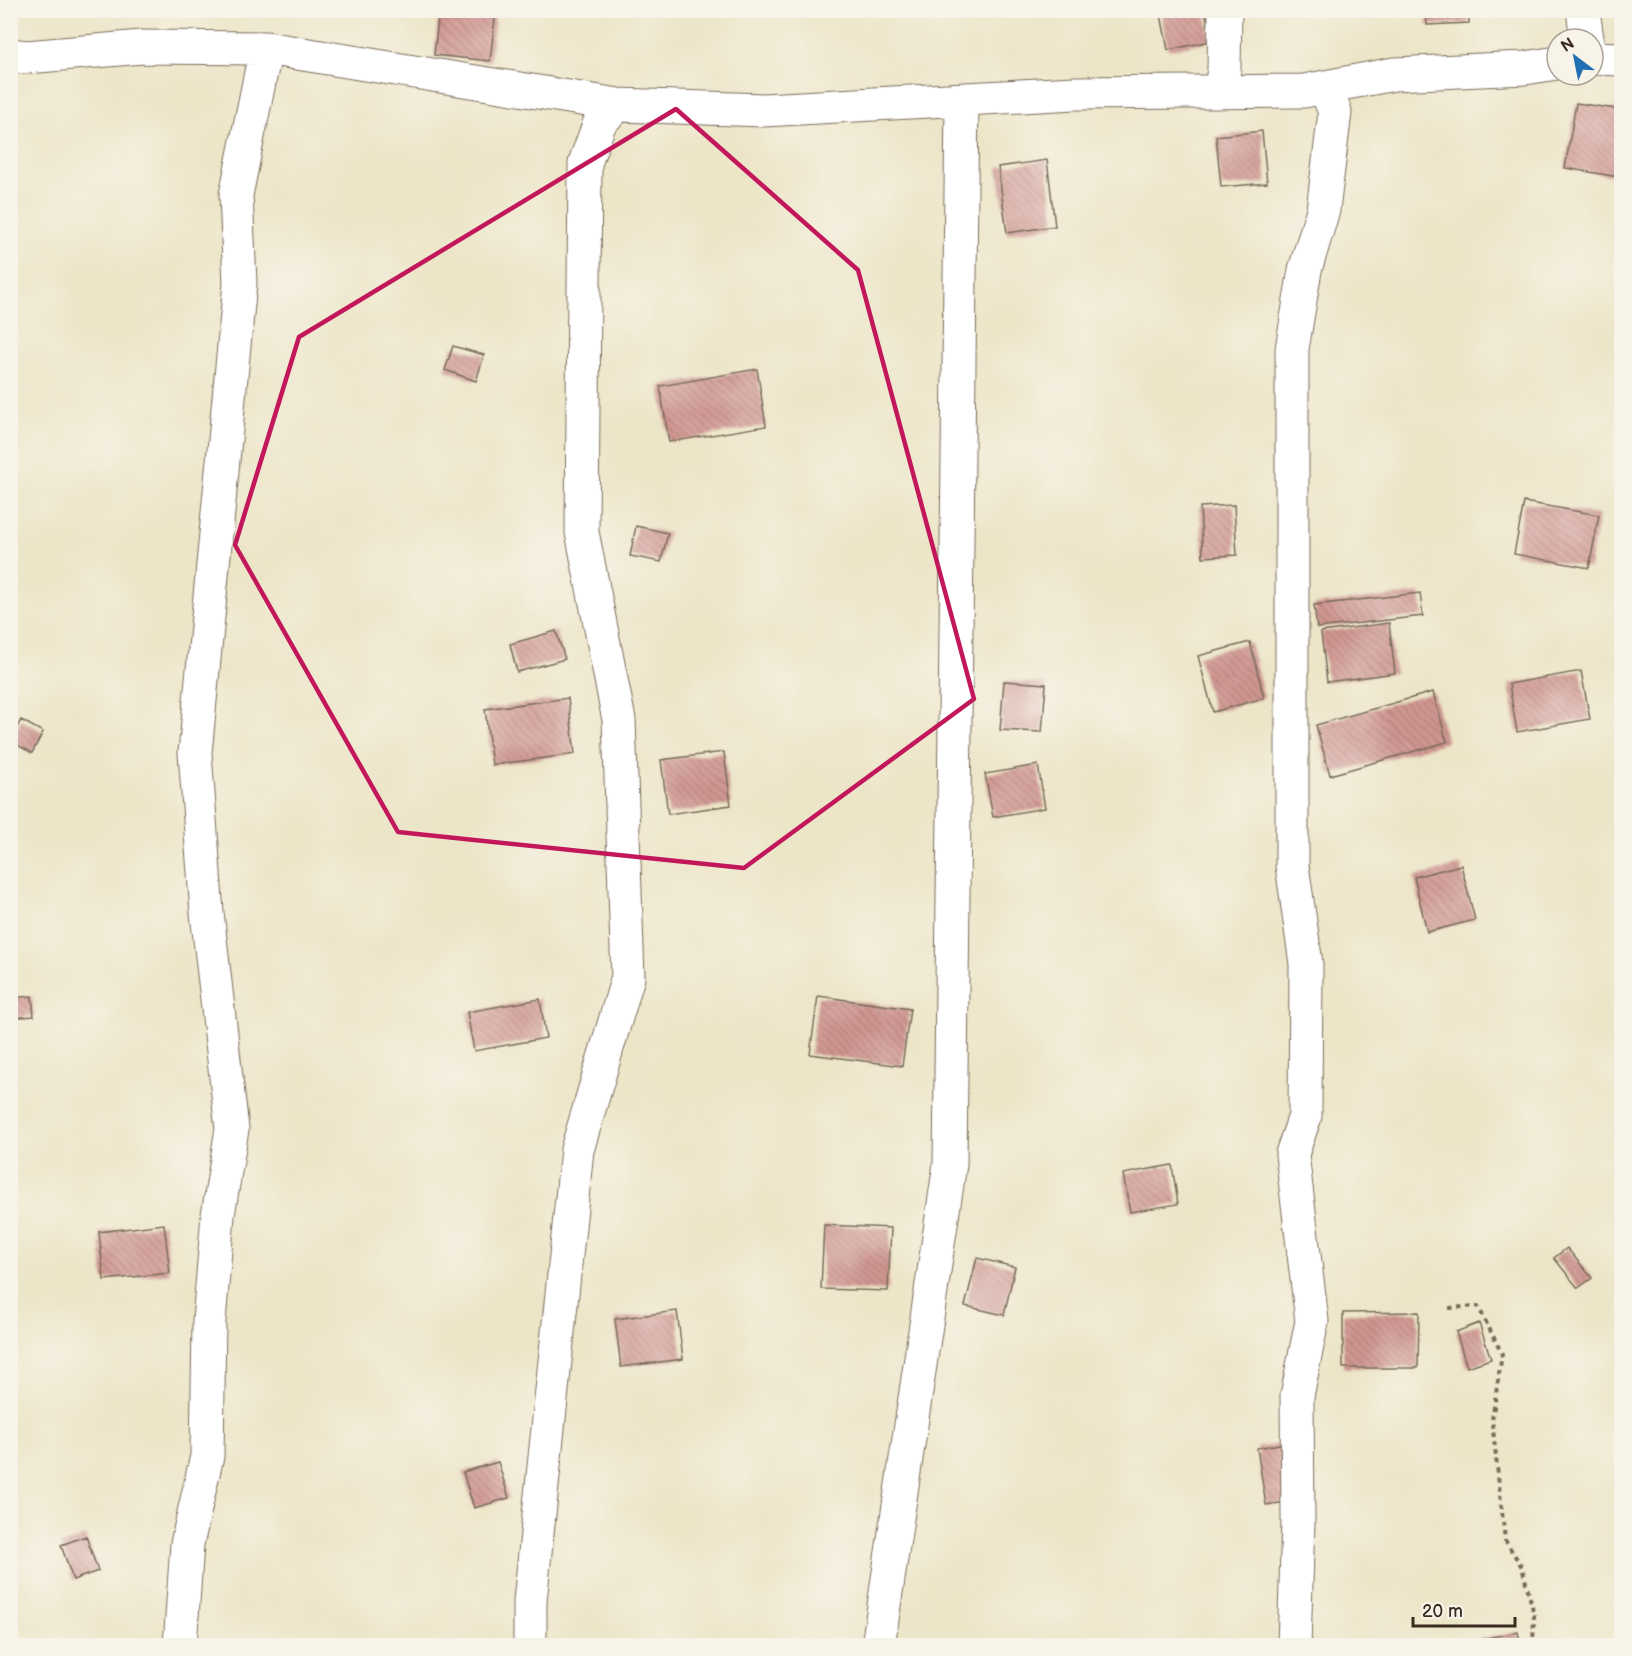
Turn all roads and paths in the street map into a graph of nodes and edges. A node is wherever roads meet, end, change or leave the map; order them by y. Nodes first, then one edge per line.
1 (1225, 10) edge
2 (1583, 10) edge
3 (1585, 27) edge
4 (266, 48) junction
5 (10, 55) edge
6 (1605, 58) edge
7 (1622, 59) edge
8 (1545, 65) edge
9 (1325, 87) junction
10 (1220, 92) junction
11 (962, 100) junction
12 (618, 105) junction
13 (1449, 1308) dead end
14 (180, 1646) edge
15 (530, 1646) edge
16 (878, 1646) edge
17 (1294, 1646) edge
18 (1533, 1646) edge

1 - 10 street
2 - 3 street
4 - 5 street
4 - 12 street
4 - 14 street
6 - 7 street
8 - 9 street
9 - 10 street
9 - 17 street
10 - 11 street
11 - 12 street
11 - 16 street
12 - 15 street
13 - 18 path

